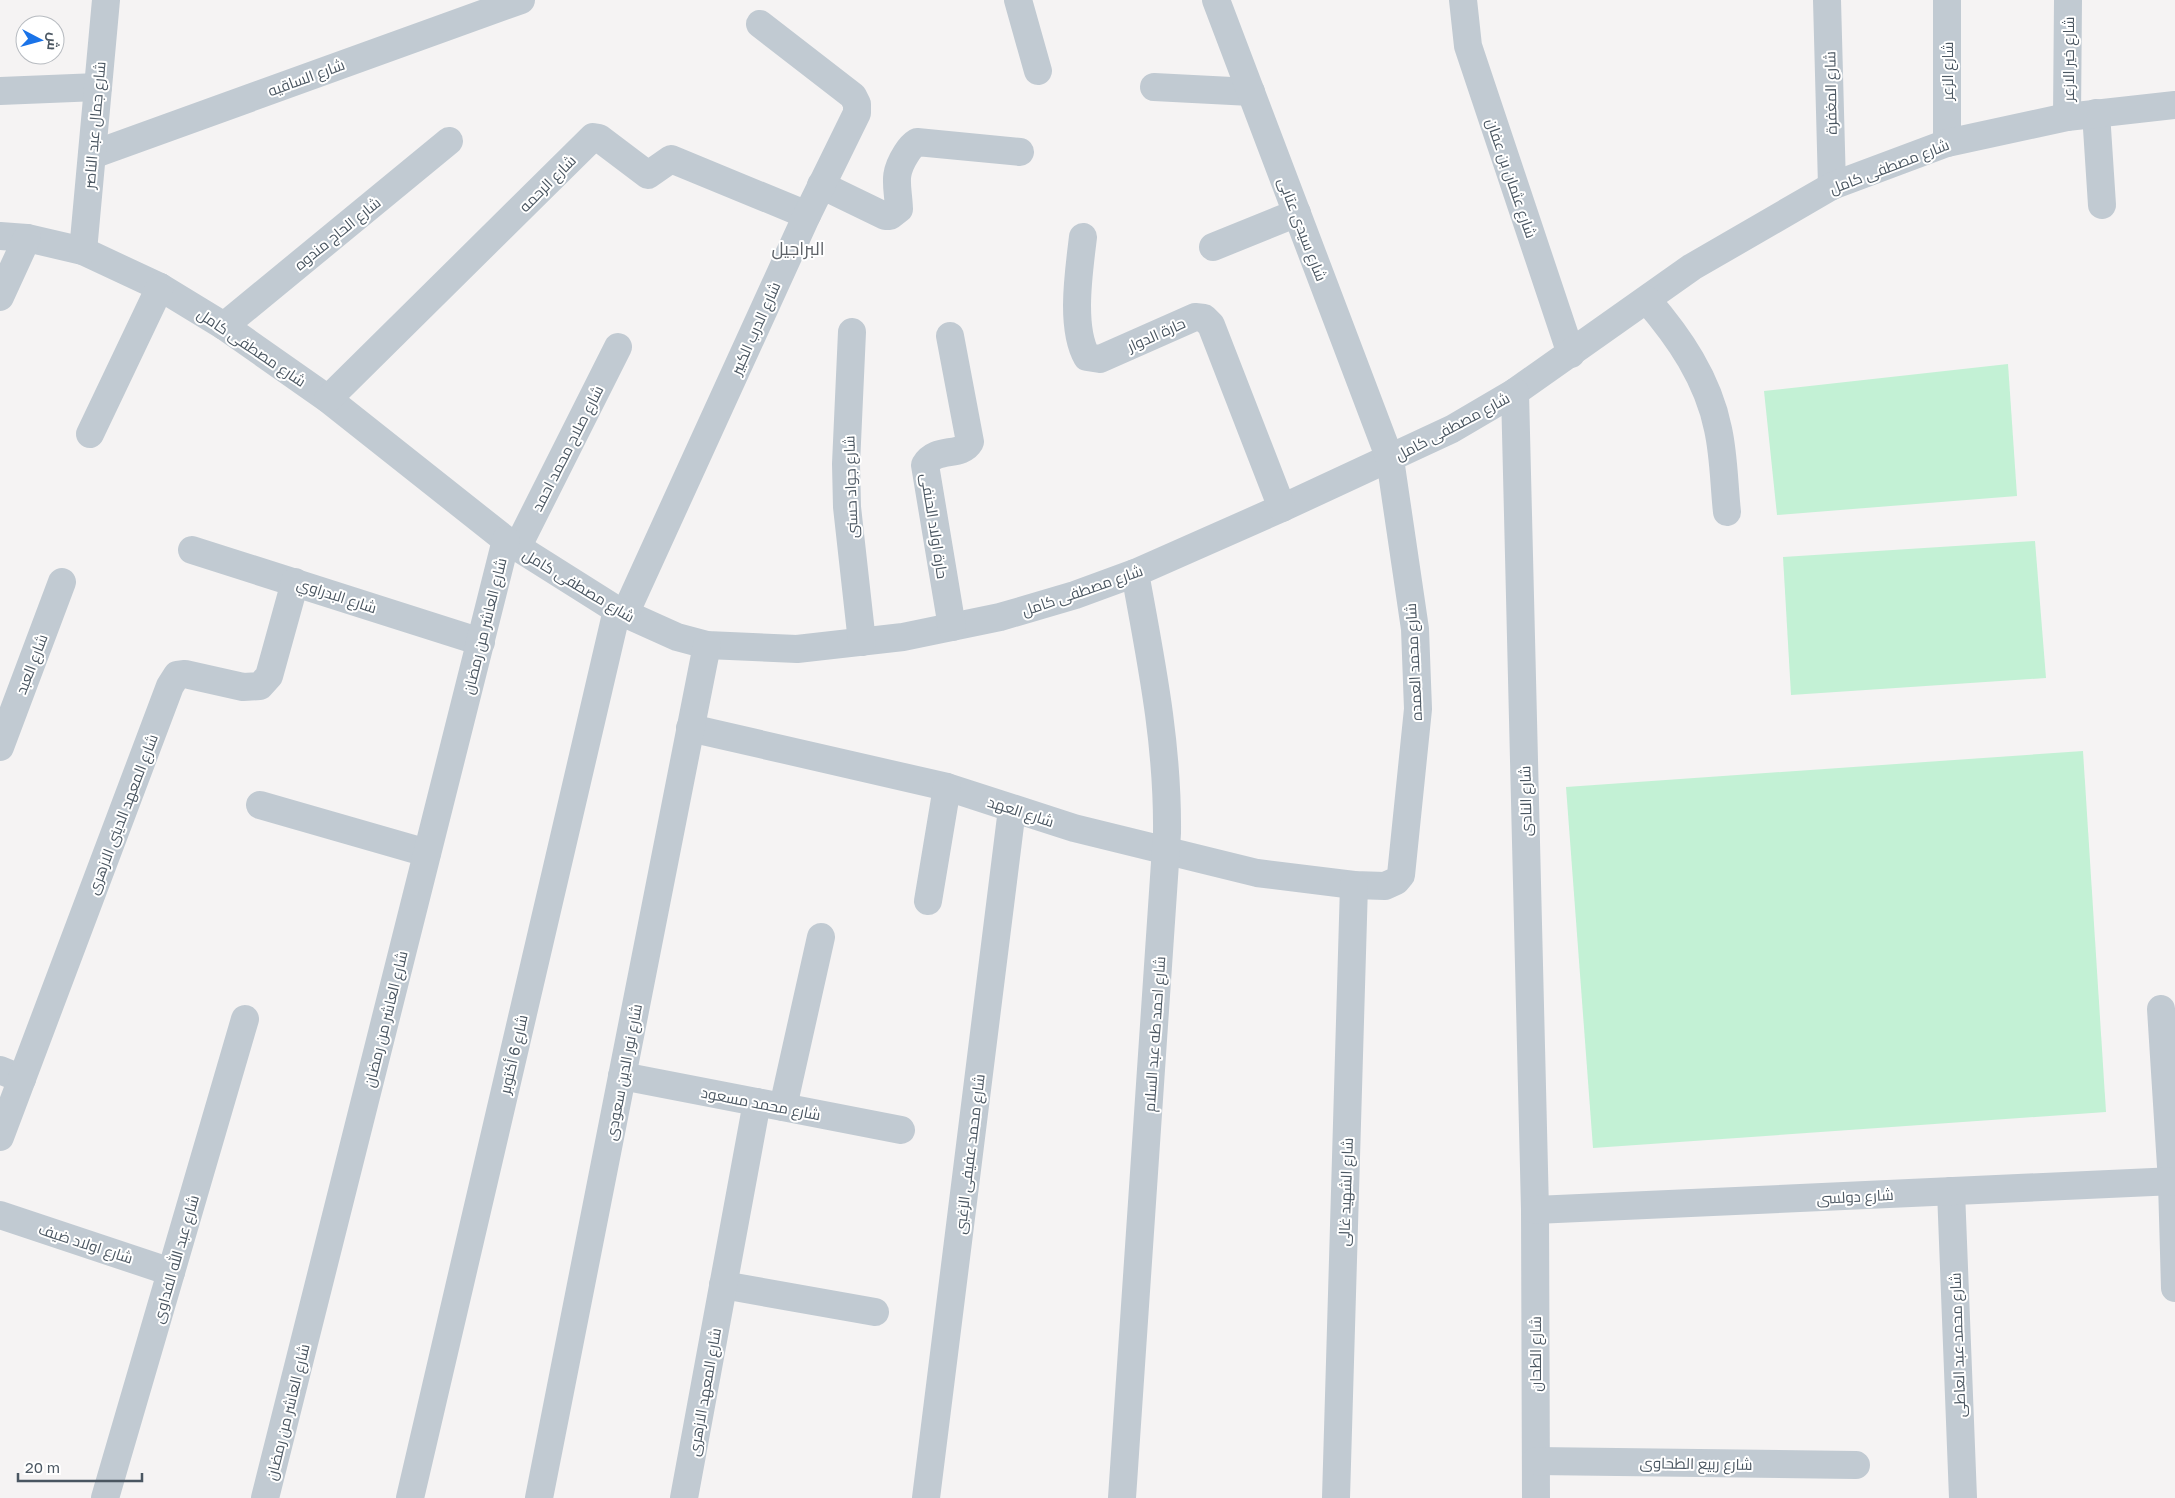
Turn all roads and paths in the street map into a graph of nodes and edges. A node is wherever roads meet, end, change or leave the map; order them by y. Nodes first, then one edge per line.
1 (106, 0) edge
2 (521, 0) edge
3 (1018, 0) edge
4 (1216, 0) edge
5 (1463, 0) edge
6 (1827, 0) edge
7 (1947, 0) edge
8 (2068, 0) edge
9 (760, 24) dead end
10 (1038, 71) dead end
11 (98, 87) junction
12 (1154, 87) dead end
13 (0, 91) edge
14 (1251, 92) junction
15 (2175, 106) edge
16 (2096, 113) junction
17 (2067, 117) junction
18 (449, 141) dead end
19 (1947, 142) junction
20 (1020, 152) dead end
21 (92, 155) junction
22 (821, 185) junction
23 (1832, 186) junction
24 (2102, 205) dead end
25 (1297, 213) junction
26 (806, 215) junction
27 (0, 236) edge
28 (1083, 237) dead end
29 (27, 238) junction
30 (1213, 247) dead end
31 (83, 251) junction
32 (160, 287) junction
33 (0, 297) edge
34 (1647, 300) junction
35 (224, 326) junction
36 (852, 332) dead end
37 (950, 336) dead end
38 (618, 347) dead end
39 (1571, 354) junction
40 (1515, 392) junction
41 (328, 399) junction
42 (90, 434) dead end
43 (1390, 459) junction
44 (1282, 508) junction
45 (1728, 512) dead end
46 (511, 544) junction
47 (192, 550) dead end
48 (1135, 573) junction
49 (62, 582) dead end
50 (295, 582) junction
51 (621, 612) junction
52 (952, 628) junction
53 (480, 642) junction
54 (862, 642) junction
55 (707, 645) junction
56 (690, 728) junction
57 (0, 746) edge
58 (946, 787) junction
59 (260, 805) dead end
60 (1012, 809) junction
61 (1167, 852) junction
62 (427, 853) junction
63 (1354, 885) junction
64 (928, 901) dead end
65 (821, 937) dead end
66 (2161, 1009) dead end
67 (245, 1019) dead end
68 (11, 1075) edge
69 (622, 1076) junction
70 (770, 1105) junction
71 (901, 1130) dead end
72 (0, 1137) edge
73 (2174, 1182) edge
74 (1951, 1192) junction
75 (1535, 1210) junction
76 (0, 1215) edge
77 (171, 1272) junction
78 (723, 1285) junction
79 (2175, 1288) edge
80 (875, 1312) dead end
81 (1536, 1461) junction
82 (1856, 1465) dead end
83 (104, 1498) edge
84 (265, 1498) edge
85 (410, 1498) edge
86 (539, 1498) edge
87 (684, 1498) edge
88 (926, 1498) edge
89 (1122, 1498) edge
90 (1336, 1498) edge
91 (1536, 1498) edge
92 (1963, 1498) edge

1 - 11 street, شارع جمال عبد الناصر
2 - 21 street, شارع الساقيه
3 - 10 street
4 - 14 street, شارع سيدى عتابى
5 - 39 street, شارع عثمان بن عفان
6 - 23 street, شارع المغفرة
7 - 19 street, شارع الزعر
8 - 17 street, شارع خير الازعر
9 - 22 street, شارع الدرب الكبير
11 - 13 street
11 - 21 street, شارع جمال عبد الناصر
12 - 14 street
14 - 25 street, شارع سيدى عتابى
15 - 16 street, شارع مصطفى كامل
16 - 17 street, شارع مصطفى كامل
16 - 24 street
17 - 19 street, شارع مصطفى كامل
18 - 35 street, شارع الحاج مندوه
19 - 23 street, شارع مصطفى كامل
20 - 22 street
21 - 31 street, شارع جمال عبد الناصر
22 - 26 street, شارع الدرب الكبير
23 - 34 street, شارع مصطفى كامل
25 - 30 street
25 - 43 street, شارع سيدى عتابى
26 - 41 street, شارع الرحمه
26 - 51 street, شارع الدرب الكبير
27 - 29 street, شارع مصطفى كامل
28 - 44 street, حارة الدوار
29 - 31 street, شارع مصطفى كامل
29 - 33 street
31 - 32 street, شارع مصطفى كامل
32 - 35 street, شارع مصطفى كامل
32 - 42 street
34 - 39 street, شارع مصطفى كامل
34 - 45 street
35 - 41 street, شارع مصطفى كامل
36 - 54 street, شارع جواد حسنى
37 - 52 street, حارة اولاد الحنفى
38 - 46 street, شارع صلاح محمد احمد
39 - 40 street, شارع مصطفى كامل
40 - 43 street, شارع مصطفى كامل
40 - 75 street, شارع النادى
41 - 46 street, شارع مصطفى كامل
43 - 44 street, شارع مصطفى كامل
43 - 63 street, شارع محمد العمده
44 - 48 street, شارع مصطفى كامل
46 - 51 street, شارع مصطفى كامل
46 - 53 street, شارع العاشر من رمضان
47 - 50 street, شارع البدراوي
48 - 52 street, شارع مصطفى كامل
48 - 61 street, شارع احمد طه عبد السلام
49 - 57 street, شارع العبد
50 - 53 street, شارع البدراوي
50 - 68 street, شارع المعهد الدينى الازهرى
51 - 55 street, شارع مصطفى كامل
51 - 85 street, شارع 6 أكتوبر
52 - 54 street, شارع مصطفى كامل
53 - 62 street, شارع العاشر من رمضان
54 - 55 street, شارع مصطفى كامل
55 - 56 street, شارع نور الدين سعودى
56 - 58 street, شارع العهد
56 - 69 street, شارع نور الدين سعودى
58 - 60 street, شارع العهد
58 - 64 street
59 - 62 street
60 - 61 street, شارع العهد
60 - 88 street, شارع محمد عفيفى الزغبى
61 - 63 street, شارع العهد
61 - 89 street, شارع احمد طه عبد السلام
62 - 84 street, شارع العاشر من رمضان
63 - 90 street, شارع الشهيد غالى
65 - 70 street, شارع المعهد الازهرى
66 - 73 street
67 - 77 street, شارع عبد الله الفداوى
68 - 72 street, شارع المعهد الدينى الازهرى
69 - 70 street, شارع محمد مسعود
69 - 86 street, شارع نور الدين سعودى
70 - 71 street, شارع محمد مسعود
70 - 78 street, شارع المعهد الازهرى
73 - 74 street, شارع دولسى
73 - 79 street
74 - 75 street, شارع دولسى
74 - 92 street, شارع محمد عبد العاطى
75 - 81 street, شارع الطحان
76 - 77 street, شارع اولاد ضيف
77 - 83 street, شارع عبد الله الفداوى
78 - 80 street
78 - 87 street, شارع المعهد الازهرى
81 - 82 street, شارع ربيع الطحاوى
81 - 91 street, شارع الطحان

